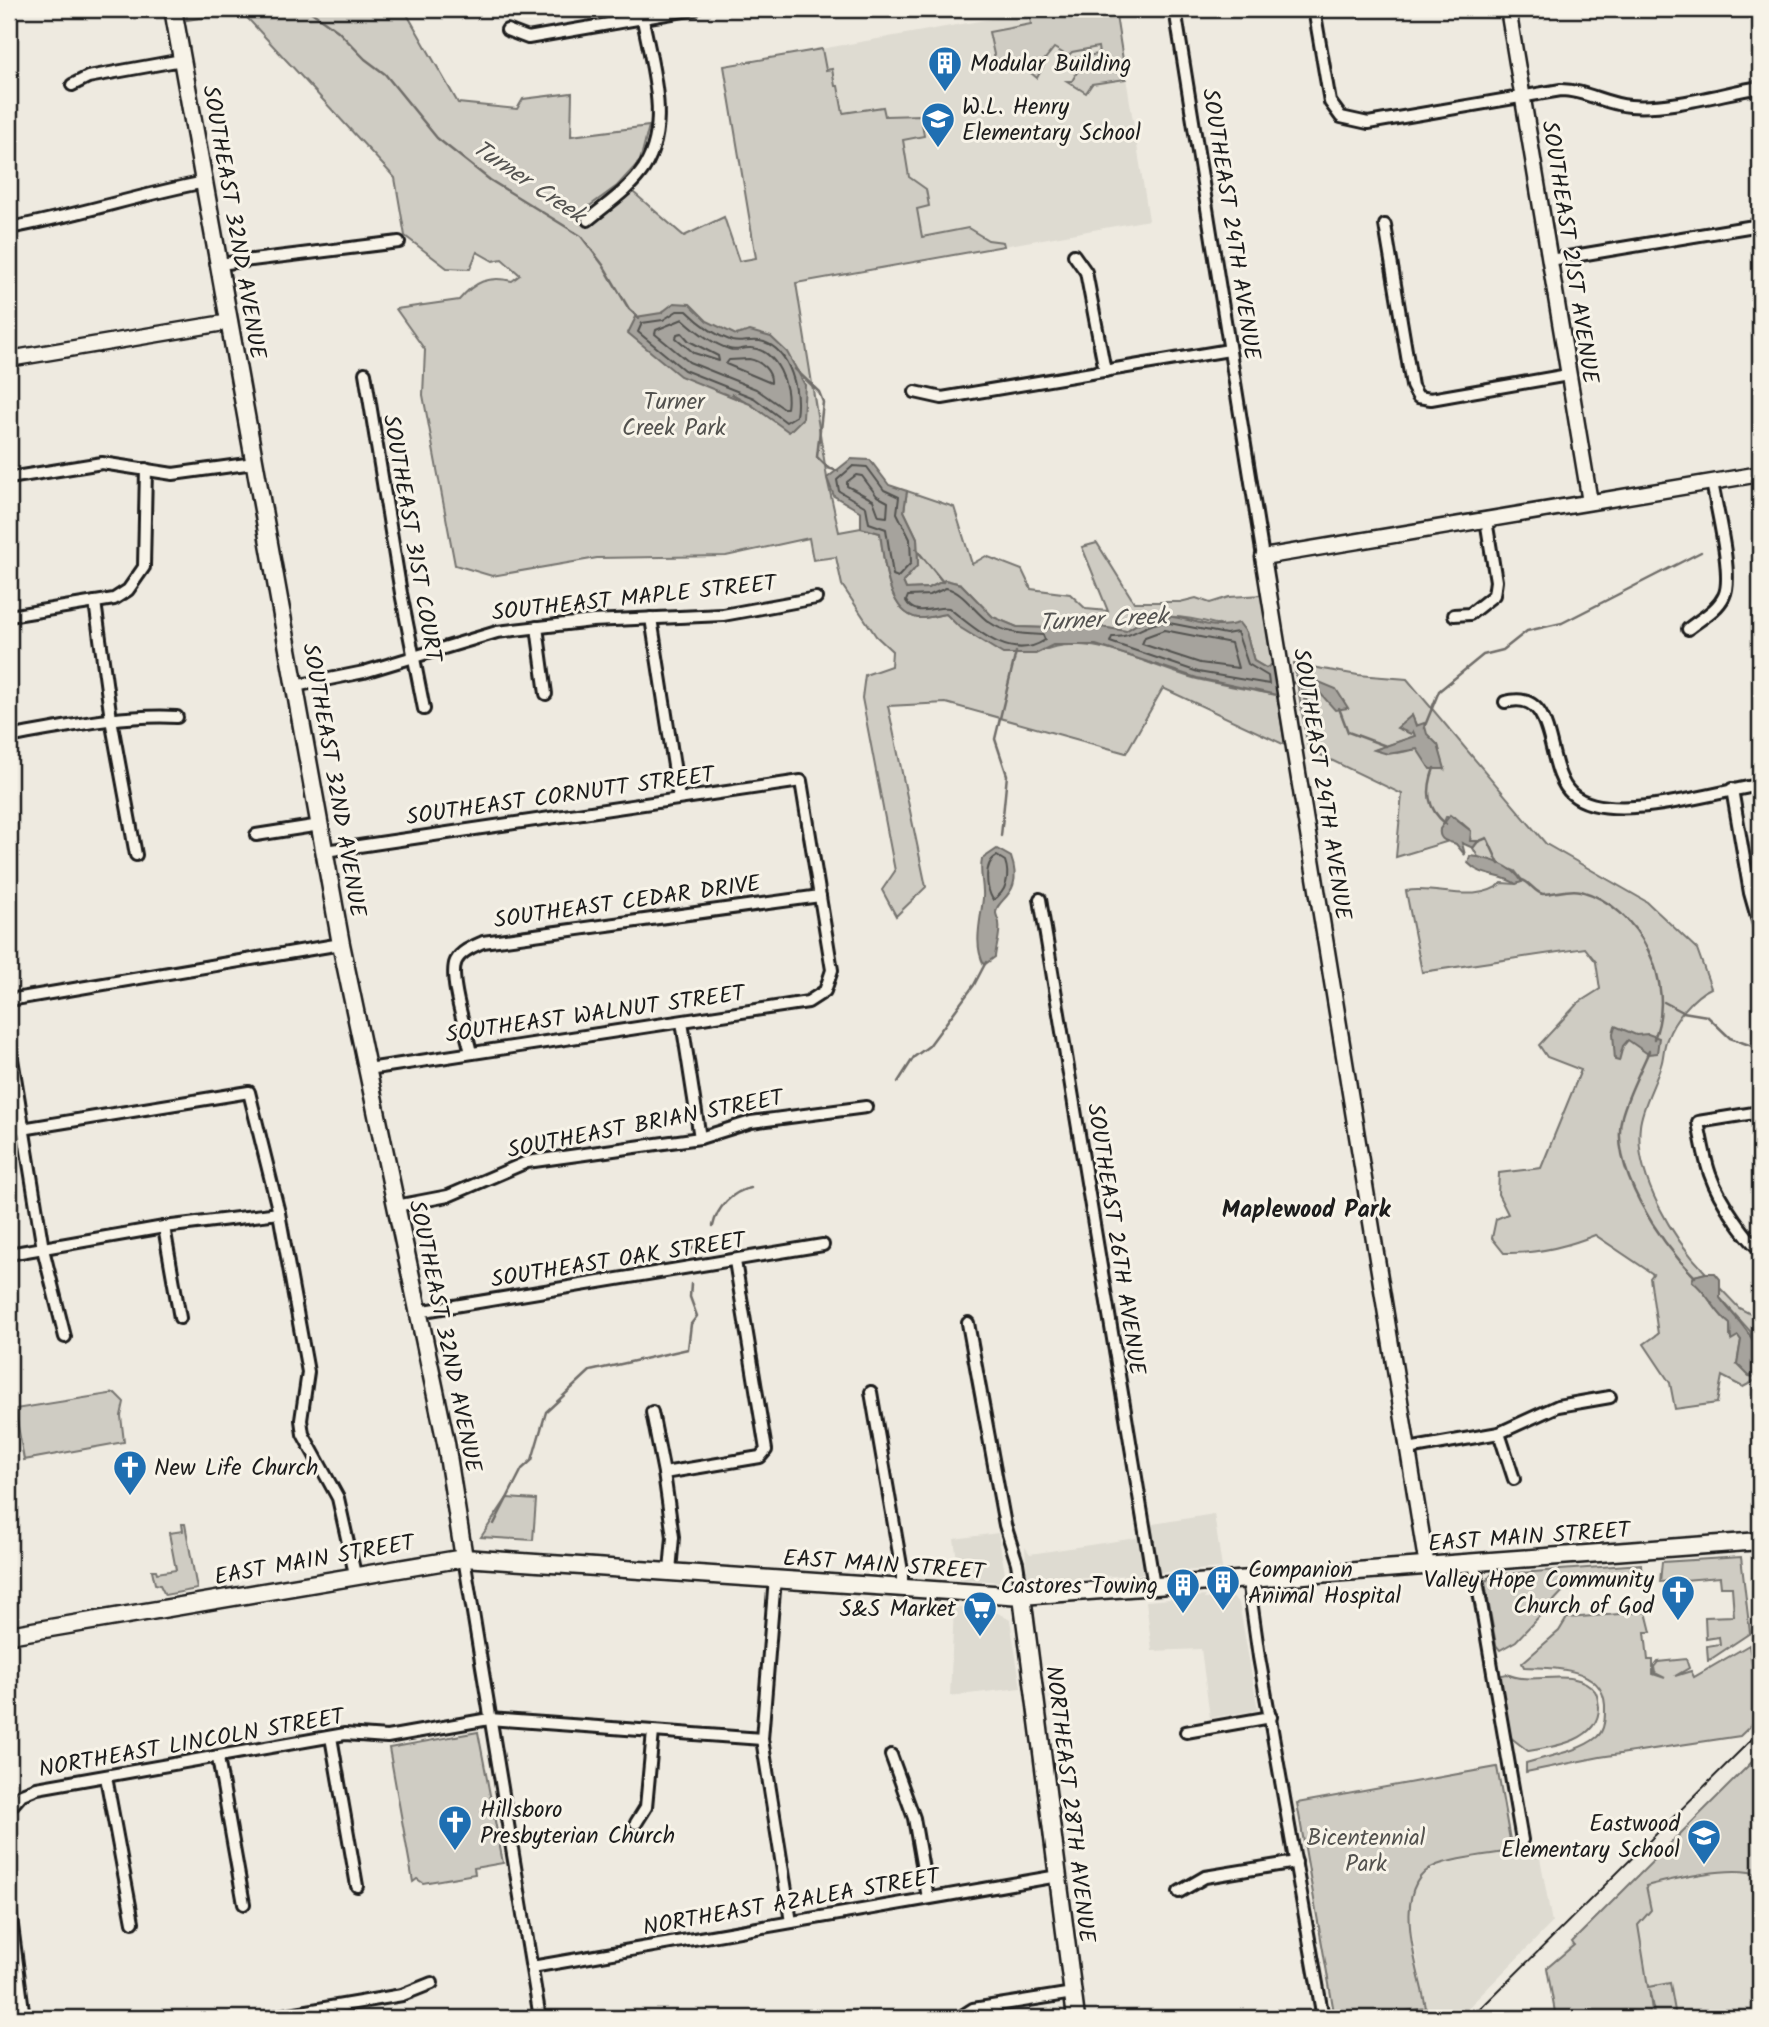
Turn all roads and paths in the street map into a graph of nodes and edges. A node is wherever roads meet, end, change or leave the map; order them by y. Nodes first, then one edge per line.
1 (173, 9) edge
2 (695, 9) edge
3 (1175, 9) edge
4 (1314, 9) edge
5 (1508, 9) edge
6 (642, 13) edge
7 (507, 30) dead end
8 (182, 60) junction
9 (72, 85) dead end
10 (1760, 87) edge
11 (1522, 95) junction
12 (205, 182) junction
13 (589, 220) dead end
14 (1385, 225) dead end
15 (1760, 225) edge
16 (9, 228) edge
17 (400, 242) dead end
18 (1074, 255) dead end
19 (1549, 260) junction
20 (219, 264) junction
21 (230, 321) junction
22 (1229, 350) junction
23 (9, 359) edge
24 (1105, 371) junction
25 (365, 373) dead end
26 (1568, 375) junction
27 (915, 392) dead end
28 (254, 463) junction
29 (146, 469) junction
30 (1760, 474) edge
31 (9, 478) edge
32 (1712, 482) junction
33 (1590, 502) junction
34 (1486, 520) junction
35 (1263, 557) junction
36 (816, 598) dead end
37 (95, 602) junction
38 (1454, 615) dead end
39 (9, 616) edge
40 (651, 618) junction
41 (537, 627) junction
42 (1688, 629) dead end
43 (412, 656) junction
44 (295, 686) junction
45 (547, 694) dead end
46 (1505, 702) dead end
47 (424, 709) dead end
48 (177, 717) dead end
49 (111, 719) junction
50 (9, 737) edge
51 (1760, 785) edge
52 (1732, 789) junction
53 (679, 798) junction
54 (320, 825) junction
55 (256, 835) dead end
56 (324, 851) junction
57 (136, 855) dead end
58 (820, 896) junction
59 (1040, 899) dead end
60 (1757, 912) edge
61 (1760, 928) edge
62 (341, 944) junction
63 (9, 996) edge
64 (682, 1022) junction
65 (9, 1040) edge
66 (471, 1053) junction
67 (368, 1069) junction
68 (866, 1107) dead end
69 (1760, 1112) edge
70 (22, 1129) junction
71 (700, 1138) junction
72 (396, 1206) junction
73 (279, 1213) junction
74 (164, 1227) junction
75 (823, 1245) dead end
76 (43, 1249) junction
77 (1760, 1249) edge
78 (9, 1254) edge
79 (735, 1261) junction
80 (418, 1312) junction
81 (180, 1318) dead end
82 (968, 1323) dead end
83 (65, 1337) dead end
84 (871, 1392) dead end
85 (1610, 1397) dead end
86 (652, 1412) dead end
87 (1499, 1433) junction
88 (1408, 1449) junction
89 (664, 1473) junction
90 (1514, 1479) dead end
91 (1760, 1541) edge
92 (464, 1558) junction
93 (1474, 1563) junction
94 (1427, 1567) junction
95 (670, 1571) junction
96 (355, 1574) junction
97 (775, 1578) junction
98 (1248, 1579) junction
99 (1154, 1586) junction
100 (901, 1587) junction
101 (1022, 1596) junction
102 (9, 1635) edge
103 (1271, 1717) junction
104 (489, 1719) junction
105 (653, 1732) junction
106 (1186, 1732) dead end
107 (331, 1737) junction
108 (762, 1739) junction
109 (891, 1755) dead end
110 (218, 1758) junction
111 (106, 1777) junction
112 (9, 1809) edge
113 (636, 1823) dead end
114 (1522, 1840) dead end
115 (1296, 1862) junction
116 (1058, 1876) junction
117 (357, 1886) dead end
118 (1179, 1892) dead end
119 (928, 1898) junction
120 (9, 1902) edge
121 (244, 1904) dead end
122 (133, 1922) dead end
123 (791, 1922) junction
124 (532, 1967) junction
125 (432, 1983) dead end
126 (1073, 1993) junction
127 (24, 2018) edge
128 (266, 2018) edge
129 (540, 2018) edge
130 (959, 2018) edge
131 (1076, 2018) edge
132 (1323, 2018) edge

1 - 8 main road, SOUTHEAST 32ND AVENUE
2 - 6 street
3 - 22 street, SOUTHEAST 24TH AVENUE
4 - 11 street
5 - 11 street, SOUTHEAST 21ST AVENUE
6 - 7 street
6 - 13 street
8 - 9 street
8 - 12 main road, SOUTHEAST 32ND AVENUE
10 - 11 street
11 - 19 street, SOUTHEAST 21ST AVENUE
12 - 16 street
12 - 20 main road, SOUTHEAST 32ND AVENUE
14 - 26 street
15 - 19 street
17 - 20 street
18 - 24 street
19 - 26 street, SOUTHEAST 21ST AVENUE
20 - 21 main road, SOUTHEAST 32ND AVENUE
21 - 23 street
21 - 28 main road, SOUTHEAST 32ND AVENUE
22 - 24 street
22 - 35 street, SOUTHEAST 24TH AVENUE
24 - 27 street
25 - 43 street, SOUTHEAST 31ST COURT
26 - 33 street, SOUTHEAST 21ST AVENUE
28 - 29 street
28 - 44 main road, SOUTHEAST 32ND AVENUE
29 - 31 street
29 - 37 street
30 - 32 street
32 - 33 street
32 - 42 street
33 - 34 street
34 - 35 street
34 - 38 street
35 - 88 street, SOUTHEAST 24TH AVENUE
36 - 40 street, SOUTHEAST MAPLE STREET
37 - 39 street
37 - 49 street
40 - 41 street, SOUTHEAST MAPLE STREET
40 - 53 street
41 - 43 street, SOUTHEAST MAPLE STREET
41 - 45 street
43 - 44 street, SOUTHEAST MAPLE STREET
43 - 47 street, SOUTHEAST 31ST COURT
44 - 54 main road, SOUTHEAST 32ND AVENUE
46 - 52 street
48 - 49 street
49 - 50 street
49 - 57 street
51 - 52 street
52 - 60 street
53 - 56 street, SOUTHEAST CORNUTT STREET
53 - 58 street, SOUTHEAST CORNUTT STREET
54 - 55 street
54 - 56 main road, SOUTHEAST 32ND AVENUE
56 - 62 main road, SOUTHEAST 32ND AVENUE
58 - 64 street, SOUTHEAST WALNUT STREET
58 - 66 street, SOUTHEAST CEDAR DRIVE
59 - 99 street, SOUTHEAST 26TH AVENUE
60 - 61 street
62 - 63 street
62 - 67 main road, SOUTHEAST 32ND AVENUE
64 - 66 street, SOUTHEAST WALNUT STREET
64 - 71 street
65 - 70 street
66 - 67 street, SOUTHEAST WALNUT STREET
67 - 72 main road, SOUTHEAST 32ND AVENUE
68 - 71 street, SOUTHEAST BRIAN STREET
69 - 77 street
70 - 73 street
70 - 76 street
71 - 72 street, SOUTHEAST BRIAN STREET
72 - 80 main road, SOUTHEAST 32ND AVENUE
73 - 74 street
73 - 96 street
74 - 76 street
74 - 81 street
75 - 79 street, SOUTHEAST OAK STREET
76 - 78 street
76 - 83 street
79 - 80 street, SOUTHEAST OAK STREET
79 - 89 street
80 - 92 main road, SOUTHEAST 32ND AVENUE
82 - 101 street
84 - 100 street
85 - 87 street
86 - 89 street
87 - 88 street
87 - 90 street
88 - 94 street, SOUTHEAST 24TH AVENUE
89 - 95 street
91 - 93 main road, EAST MAIN STREET
92 - 95 main road, EAST MAIN STREET
92 - 96 main road, EAST MAIN STREET
92 - 104 street
93 - 94 main road, EAST MAIN STREET
93 - 114 street
94 - 98 main road, EAST MAIN STREET
95 - 97 main road, EAST MAIN STREET
96 - 102 main road, EAST MAIN STREET
97 - 100 main road, EAST MAIN STREET
97 - 108 street
98 - 99 main road, EAST MAIN STREET
98 - 103 street
99 - 101 main road, EAST MAIN STREET
100 - 101 main road, EAST MAIN STREET
101 - 116 main road, NORTHEAST 28TH AVENUE
103 - 106 street
103 - 115 street
104 - 105 street, NORTHEAST LINCOLN STREET
104 - 107 street, NORTHEAST LINCOLN STREET
104 - 124 street
105 - 108 street, NORTHEAST LINCOLN STREET
105 - 113 street
107 - 110 street, NORTHEAST LINCOLN STREET
107 - 117 street
108 - 123 street
109 - 119 street
110 - 111 street, NORTHEAST LINCOLN STREET
110 - 121 street
111 - 112 street, NORTHEAST LINCOLN STREET
111 - 122 street
115 - 118 street
115 - 132 street
116 - 119 street, NORTHEAST AZALEA STREET
116 - 126 main road, NORTHEAST 28TH AVENUE
119 - 123 street, NORTHEAST AZALEA STREET
120 - 127 street
123 - 124 street, NORTHEAST AZALEA STREET
124 - 129 street
125 - 128 street
126 - 130 street
126 - 131 main road, NORTHEAST 28TH AVENUE

